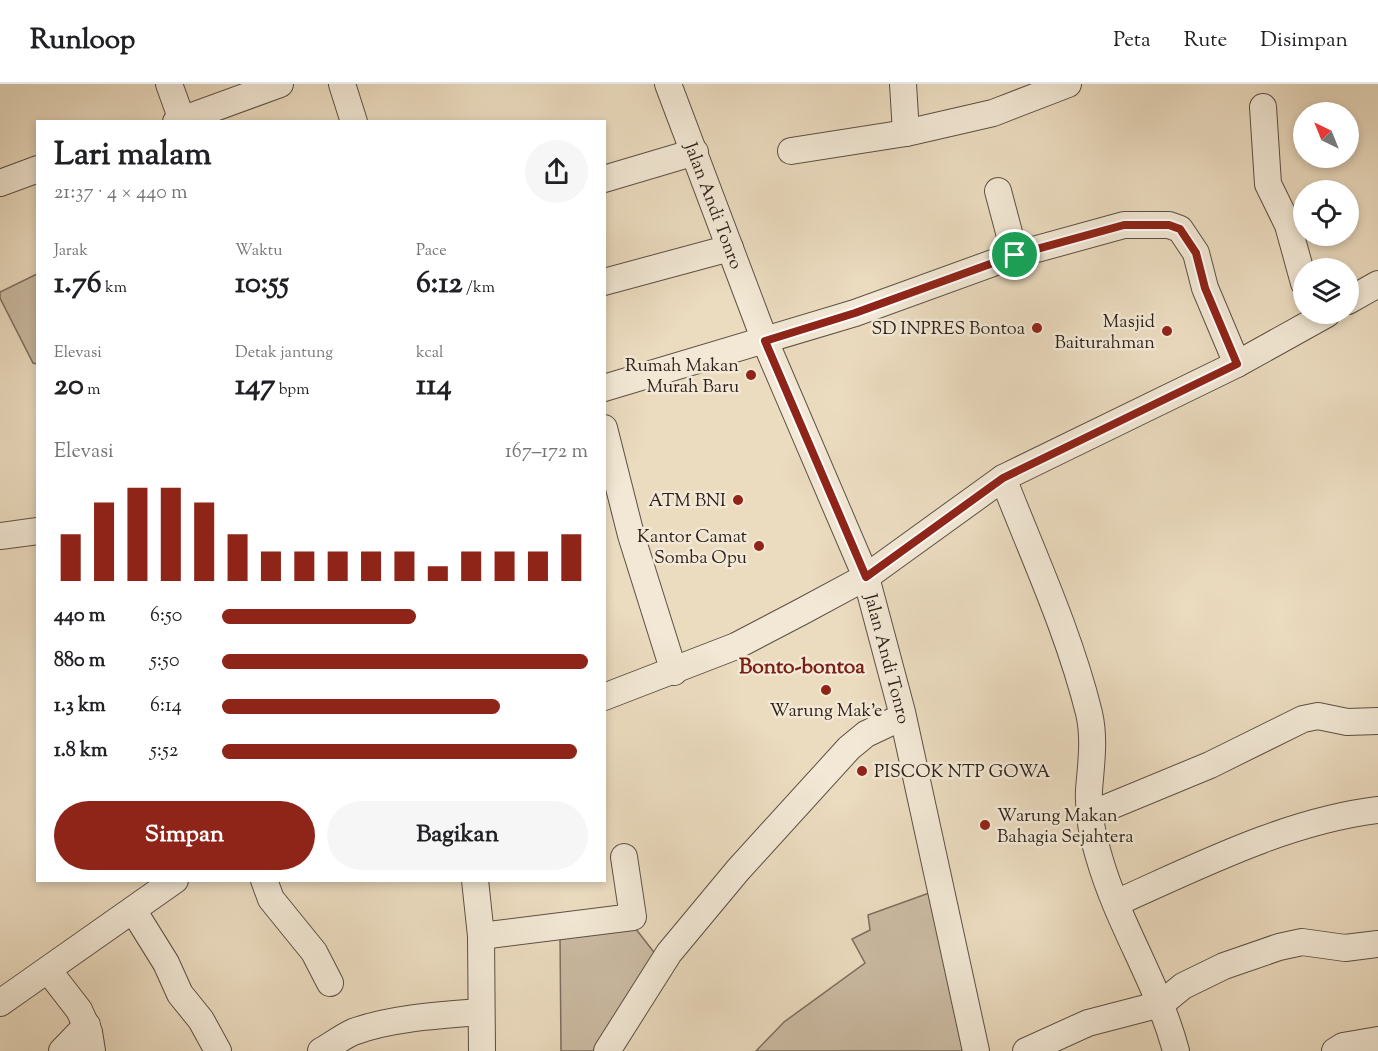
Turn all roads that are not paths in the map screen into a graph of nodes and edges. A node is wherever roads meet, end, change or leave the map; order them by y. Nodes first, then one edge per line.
1 (169, 84) edge
2 (280, 84) edge
3 (342, 84) edge
4 (668, 84) edge
5 (903, 84) edge
6 (1068, 84) edge
7 (1263, 106) dead end
8 (179, 120) edge
9 (182, 120) edge
10 (353, 120) edge
11 (906, 133) junction
12 (695, 152) junction
13 (791, 152) dead end
14 (36, 171) edge
15 (606, 178) edge
16 (0, 183) edge
17 (998, 191) dead end
18 (730, 248) junction
19 (1015, 255) junction
20 (1297, 258) edge
21 (606, 281) edge
22 (1378, 284) edge
23 (1359, 295) edge
24 (1304, 324) edge
25 (765, 341) junction
26 (1237, 364) junction
27 (606, 387) edge
28 (606, 436) edge
29 (1003, 478) junction
30 (36, 531) edge
31 (0, 536) edge
32 (866, 577) junction
33 (674, 672) junction
34 (606, 696) edge
35 (902, 717) junction
36 (1378, 721) edge
37 (1378, 810) edge
38 (1089, 815) junction
39 (624, 857) dead end
40 (172, 882) edge
41 (265, 882) edge
42 (476, 882) edge
43 (1116, 903) junction
44 (133, 910) junction
45 (481, 936) junction
46 (1378, 944) edge
47 (48, 970) junction
48 (330, 983) dead end
49 (0, 1003) edge
50 (1161, 1004) junction
51 (481, 1012) junction
52 (87, 1025) junction
53 (1378, 1040) edge
54 (63, 1051) edge
55 (92, 1051) edge
56 (218, 1051) edge
57 (321, 1051) edge
58 (482, 1051) edge
59 (607, 1051) edge
60 (976, 1051) edge
61 (1026, 1051) edge
62 (1176, 1051) edge
63 (1335, 1051) edge

1 - 8 street
2 - 9 street
3 - 10 street
4 - 12 street, Jalan Andi Tonro
5 - 11 street
6 - 11 street
7 - 20 street
11 - 13 street
12 - 15 street
12 - 18 street, Jalan Andi Tonro
14 - 16 street
17 - 19 street
18 - 21 street
18 - 25 street, Jalan Andi Tonro
19 - 25 street
19 - 26 street
22 - 23 street
24 - 26 street
25 - 27 street
25 - 32 street, Jalan Andi Tonro
26 - 29 street
28 - 33 street
29 - 32 street
29 - 38 street
30 - 31 street
32 - 33 street
32 - 35 street, Jalan Andi Tonro
33 - 34 street
35 - 59 street
35 - 60 street, Jalan Andi Tonro
36 - 38 street
37 - 43 street
38 - 43 street
39 - 45 street
40 - 44 street
41 - 48 street
42 - 45 street
43 - 50 street
44 - 47 street
44 - 56 street
45 - 51 street
46 - 50 street
47 - 49 street
47 - 52 street
50 - 61 street
50 - 62 street
51 - 57 street
51 - 58 street
52 - 54 street
52 - 55 street
53 - 63 street

